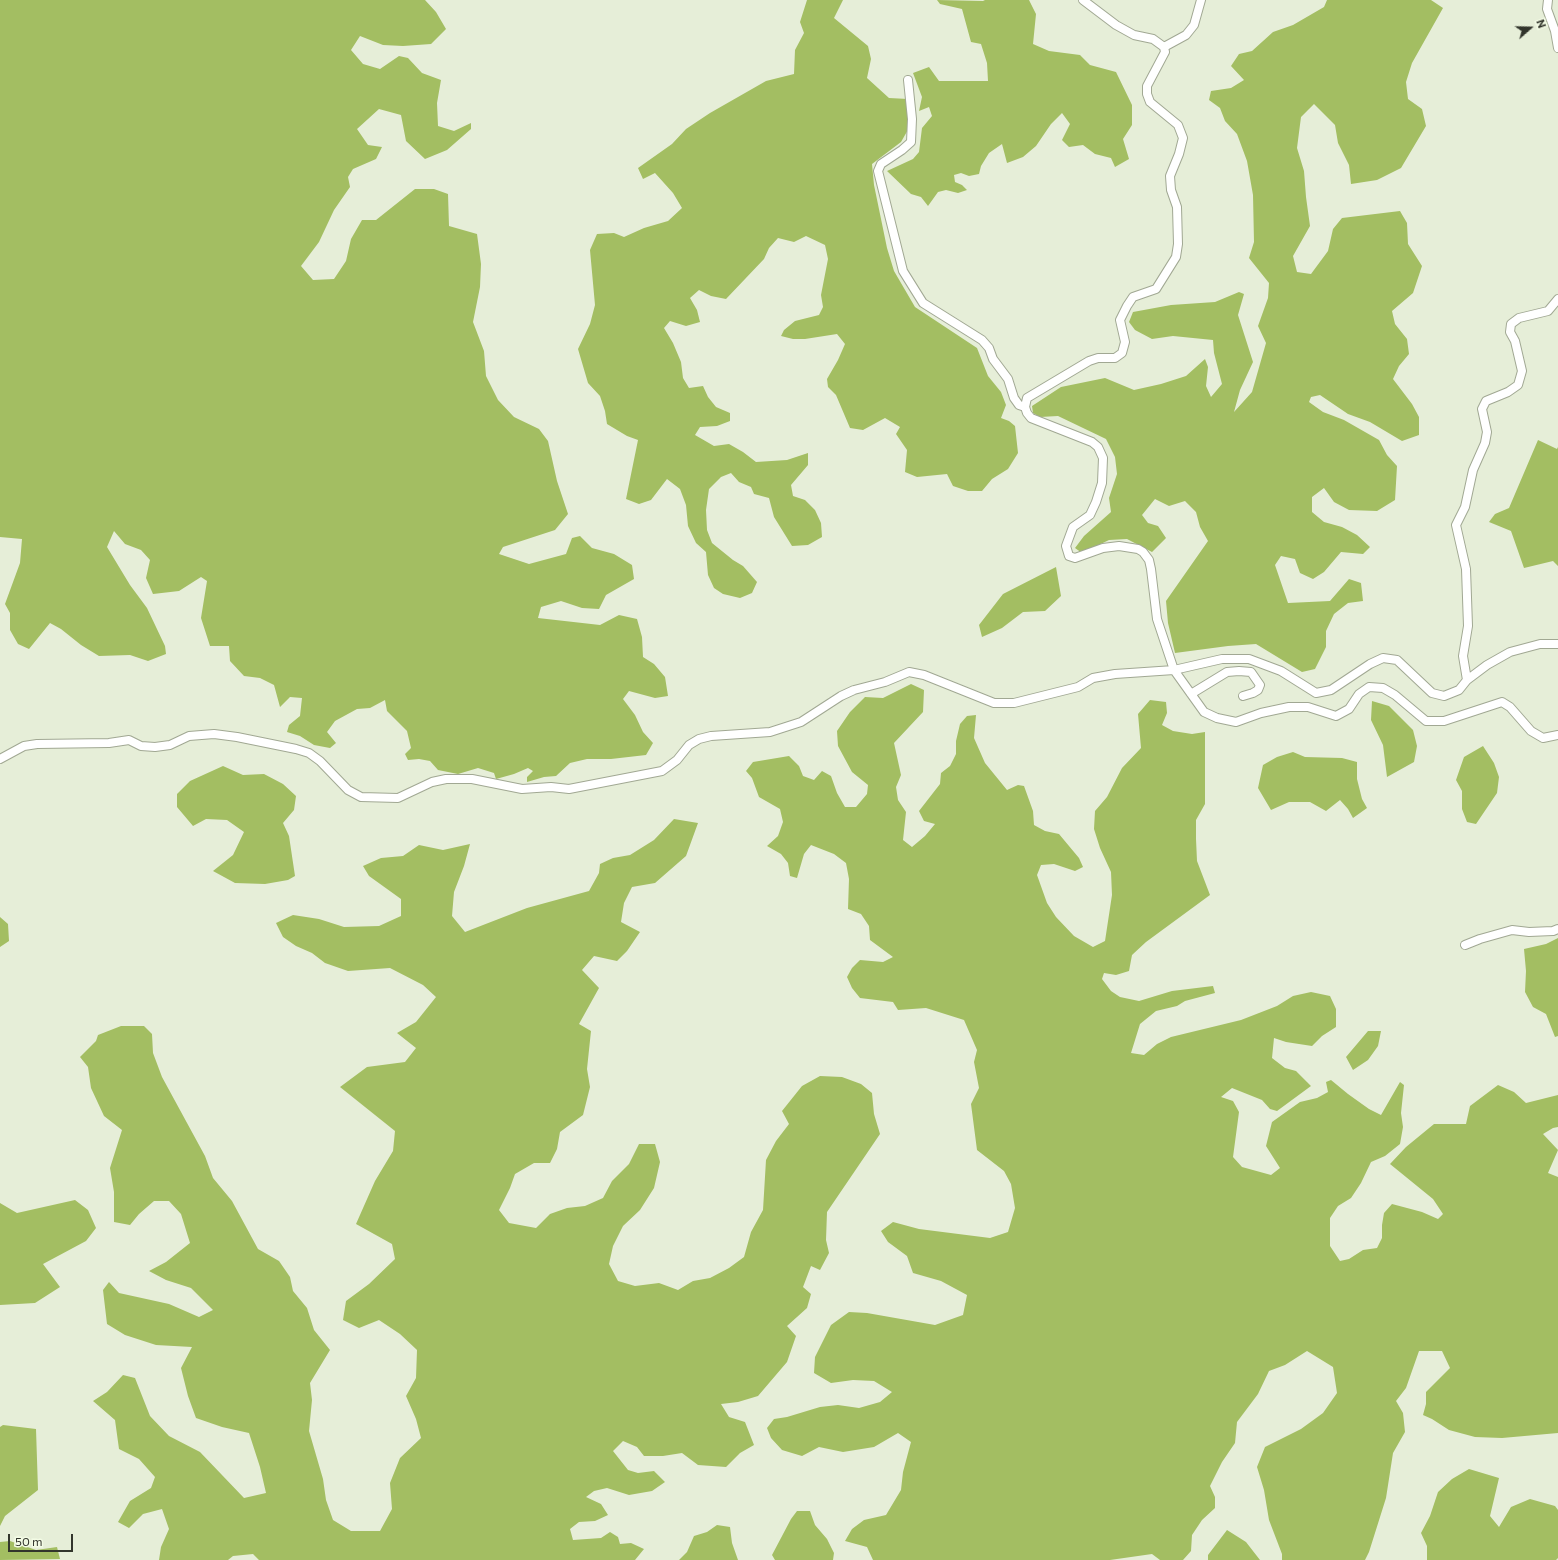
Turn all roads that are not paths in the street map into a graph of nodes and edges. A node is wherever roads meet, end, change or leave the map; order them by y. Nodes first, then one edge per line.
1 (1083, 0) edge
2 (1202, 0) edge
3 (1548, 0) edge
4 (1164, 47) junction
5 (1558, 48) edge
6 (908, 80) dead end
7 (1558, 299) edge
8 (1025, 407) junction
9 (1558, 644) edge
10 (1174, 670) junction
11 (1467, 680) junction
12 (1191, 694) junction
13 (1243, 696) dead end
14 (1558, 735) edge
15 (0, 759) edge
16 (1558, 929) edge
17 (1465, 945) dead end

1 - 4 street
2 - 4 street
3 - 5 street
4 - 8 street
6 - 8 street
7 - 11 street
8 - 10 street
9 - 11 street
10 - 11 street
10 - 12 street
10 - 15 street
12 - 13 street
12 - 14 street
16 - 17 street

